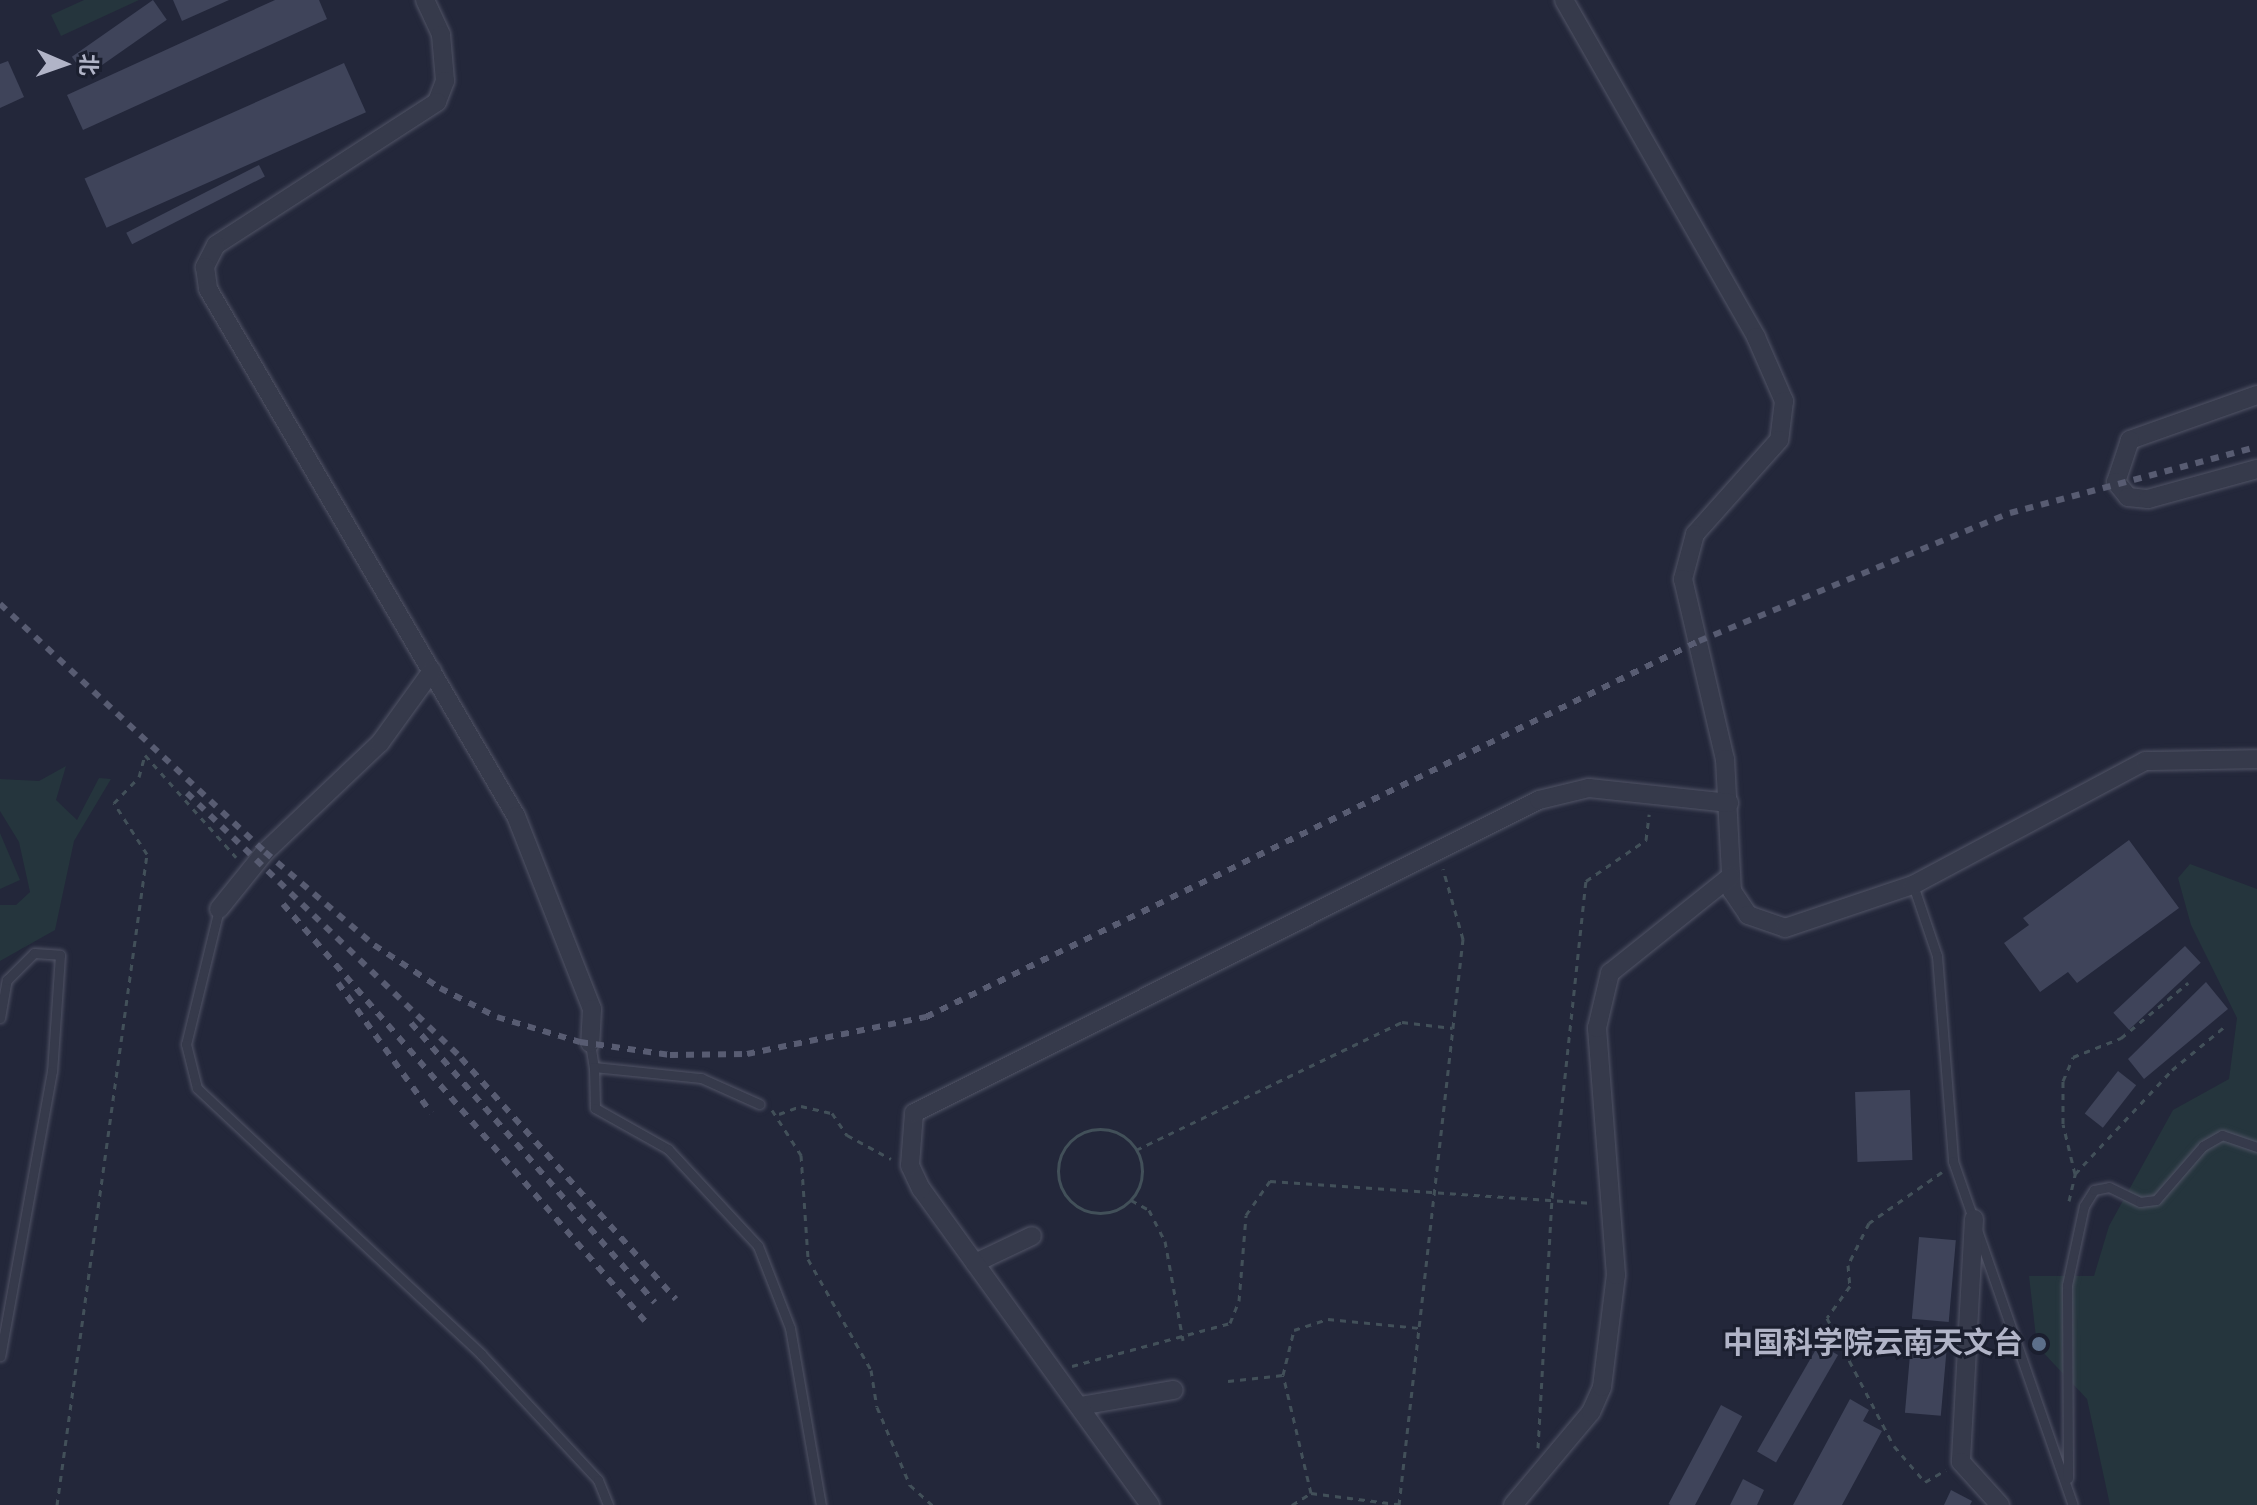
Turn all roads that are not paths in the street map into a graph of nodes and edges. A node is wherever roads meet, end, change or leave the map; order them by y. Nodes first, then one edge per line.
1 (425, 0) edge
2 (1564, 0) edge
3 (2257, 395) edge
4 (2257, 469) edge
5 (432, 671) junction
6 (2257, 759) edge
7 (1729, 803) junction
8 (1731, 876) junction
9 (1913, 885) junction
10 (219, 909) joint
11 (0, 1018) edge
12 (590, 1043) joint
13 (594, 1067) junction
14 (759, 1104) road end
15 (2257, 1147) edge
16 (1974, 1219) junction
17 (1032, 1236) dead end
18 (975, 1263) junction
19 (0, 1356) edge
20 (1174, 1390) dead end
21 (1080, 1406) junction
22 (2068, 1489) junction
23 (1996, 1504) edge
24 (608, 1505) edge
25 (821, 1505) edge
26 (1150, 1505) edge
27 (1513, 1505) edge
28 (2073, 1505) edge

1 - 5 street
2 - 7 street
3 - 4 street
5 - 10 street
5 - 12 street
6 - 9 street
7 - 8 street
7 - 18 street
8 - 9 street
8 - 27 street
9 - 16 lane
10 - 24 lane
11 - 19 lane
12 - 13 lane
13 - 14 lane
13 - 25 lane
15 - 22 lane
16 - 22 lane
16 - 23 street
17 - 18 street
18 - 21 street
20 - 21 street
21 - 26 street
22 - 28 lane

